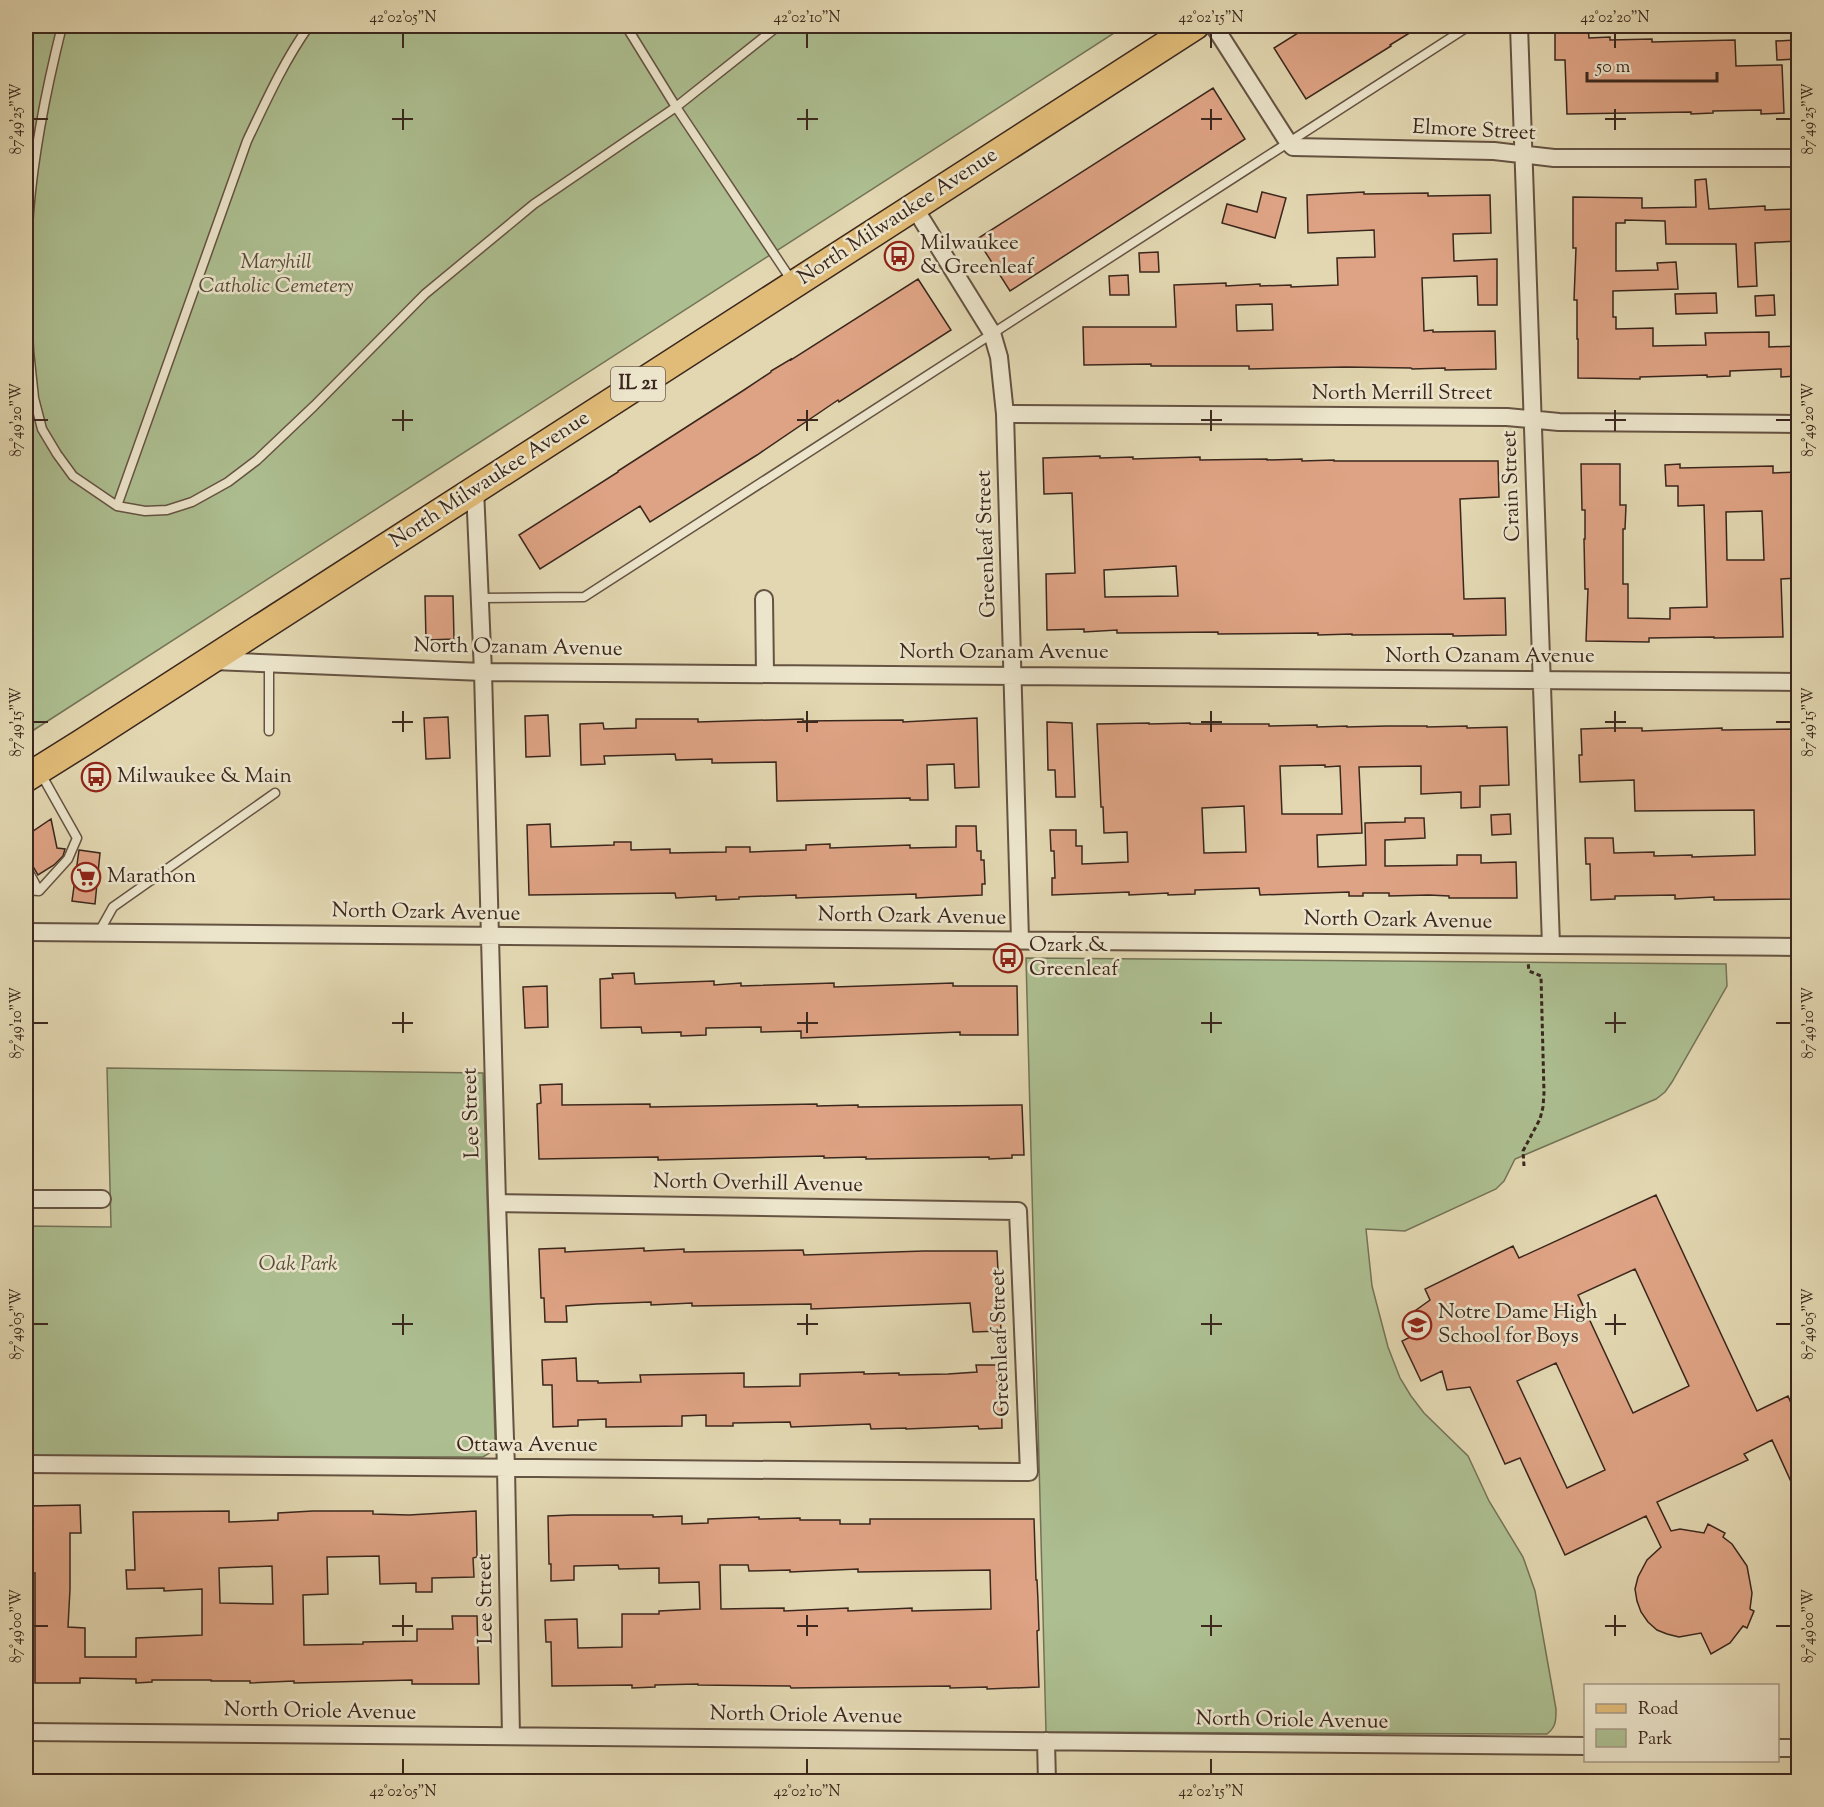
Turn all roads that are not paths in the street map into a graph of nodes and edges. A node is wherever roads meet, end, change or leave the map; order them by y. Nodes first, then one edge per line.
1 (62, 26) edge
2 (309, 26) edge
3 (626, 26) edge
4 (778, 26) edge
5 (1195, 26) edge
6 (1214, 26) edge
7 (1469, 26) edge
8 (1519, 26) edge
9 (676, 107) junction
10 (1288, 142) junction
11 (1524, 154) junction
12 (1798, 158) edge
13 (914, 207) junction
14 (794, 284) junction
15 (26, 291) edge
16 (993, 333) junction
17 (1005, 414) junction
18 (1533, 419) junction
19 (1798, 424) edge
20 (475, 489) junction
21 (117, 506) junction
22 (481, 598) junction
23 (764, 599) dead end
24 (209, 661) junction
25 (269, 663) junction
26 (483, 672) junction
27 (765, 674) junction
28 (1013, 675) junction
29 (1542, 680) junction
30 (1798, 682) edge
31 (269, 732) dead end
32 (32, 774) edge
33 (275, 793) dead end
34 (26, 867) edge
35 (26, 890) edge
36 (39, 891) junction
37 (26, 932) edge
38 (99, 932) junction
39 (490, 936) junction
40 (1020, 940) junction
41 (1551, 945) junction
42 (1798, 947) edge
43 (26, 1199) edge
44 (102, 1199) dead end
45 (497, 1203) junction
46 (1018, 1211) joint
47 (26, 1464) edge
48 (506, 1468) junction
49 (1029, 1472) joint
50 (26, 1732) edge
51 (511, 1736) junction
52 (1046, 1741) junction
53 (1584, 1746) edge
54 (1779, 1748) edge
55 (1798, 1748) edge
56 (1047, 1782) edge

1 - 15 lane
2 - 21 lane
3 - 9 lane
4 - 9 lane
5 - 13 main road, North Milwaukee Avenue / IL 21
6 - 10 street
7 - 10 lane
8 - 11 street, Crain Street
9 - 14 lane
9 - 21 lane
10 - 11 street, Elmore Street
10 - 16 lane
11 - 12 street, Elmore Street
11 - 18 street, Crain Street
13 - 14 main road, North Milwaukee Avenue / IL 21
13 - 16 street, Greenleaf Street
14 - 20 main road, North Milwaukee Avenue / IL 21
15 - 21 lane
16 - 17 street, Greenleaf Street
16 - 22 lane
17 - 18 street, North Merrill Street
17 - 28 street, Greenleaf Street
18 - 19 street, North Merrill Street
18 - 29 street, Crain Street
20 - 22 street, Lee Street
20 - 24 main road, North Milwaukee Avenue / IL 21
22 - 26 street, Lee Street
23 - 27 street
24 - 25 street, North Ozanam Avenue
24 - 32 main road, North Milwaukee Avenue / IL 21
25 - 26 street, North Ozanam Avenue
25 - 31 lane
26 - 27 street, North Ozanam Avenue
26 - 39 street, Lee Street
27 - 28 street, North Ozanam Avenue
28 - 29 street, North Ozanam Avenue
28 - 40 street, Greenleaf Street
29 - 30 street, North Ozanam Avenue
29 - 41 street, Crain Street
32 - 36 lane
33 - 38 lane
34 - 36 lane
35 - 36 lane
37 - 38 street, North Ozark Avenue
38 - 39 street, North Ozark Avenue
39 - 40 street, North Ozark Avenue
39 - 45 street, Lee Street
40 - 41 street, North Ozark Avenue
41 - 42 street, North Ozark Avenue
43 - 44 street
45 - 46 street, North Overhill Avenue
45 - 48 street, Lee Street
46 - 49 street, Greenleaf Street
47 - 48 street, Ottawa Avenue
48 - 49 street, Ottawa Avenue
48 - 51 street, Lee Street
50 - 51 street, North Oriole Avenue
51 - 52 street, North Oriole Avenue
52 - 53 street, North Oriole Avenue
52 - 56 street
54 - 55 street

